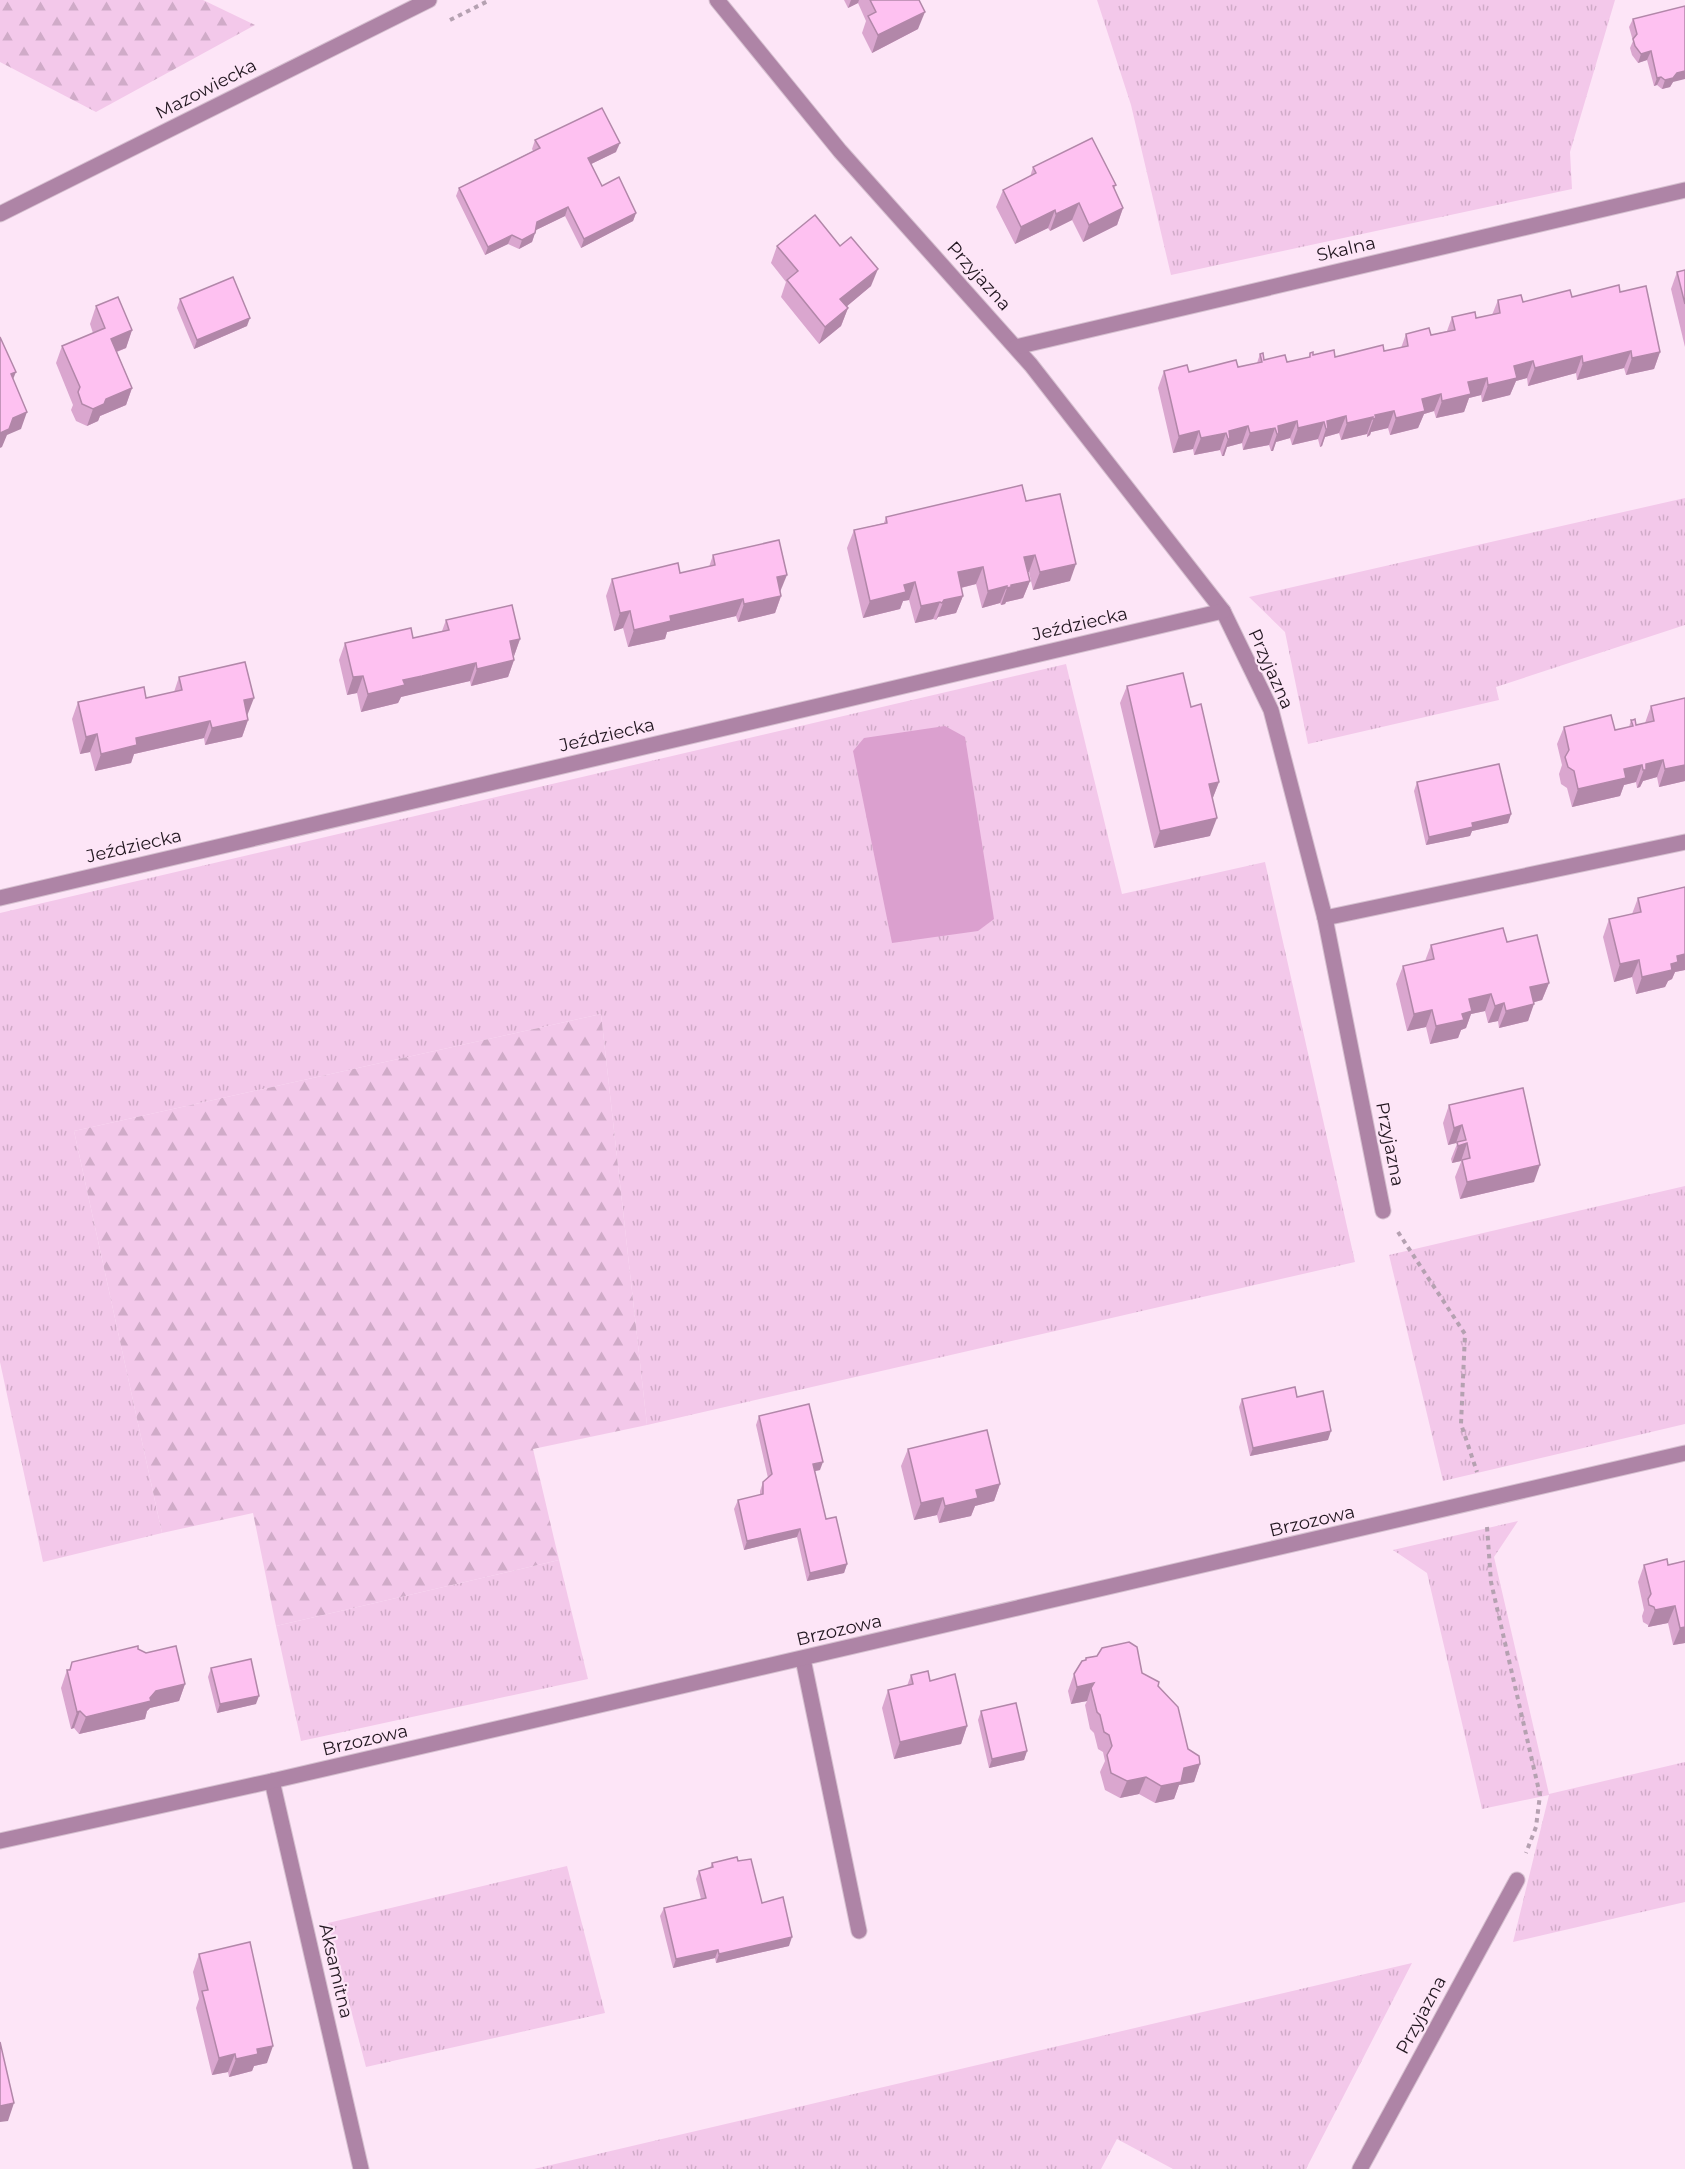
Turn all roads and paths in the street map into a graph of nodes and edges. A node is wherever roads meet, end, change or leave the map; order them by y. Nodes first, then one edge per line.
1 (429, 0) edge
2 (717, 0) edge
3 (1685, 190) edge
4 (0, 214) edge
5 (1016, 347) junction
6 (1223, 611) junction
7 (1685, 842) edge
8 (0, 898) edge
9 (1325, 918) junction
10 (1383, 1211) joint
11 (1685, 1454) edge
12 (1485, 1499) junction
13 (803, 1659) junction
14 (272, 1781) junction
15 (0, 1841) edge
16 (1517, 1880) joint
17 (860, 1931) dead end
18 (361, 2169) edge
19 (1360, 2169) edge

1 - 4 street, Mazowiecka
2 - 5 street, Przyjazna
3 - 5 street, Skalna
5 - 6 street, Przyjazna
6 - 8 street, Jeździecka
6 - 9 street, Przyjazna
7 - 9 street
9 - 10 street, Przyjazna
10 - 12 path, Przyjazna
11 - 12 street, Brzozowa
12 - 13 street, Brzozowa
12 - 16 path, Przyjazna
13 - 14 street, Brzozowa
13 - 17 street
14 - 15 street, Brzozowa
14 - 18 street, Aksamitna
16 - 19 street, Przyjazna

